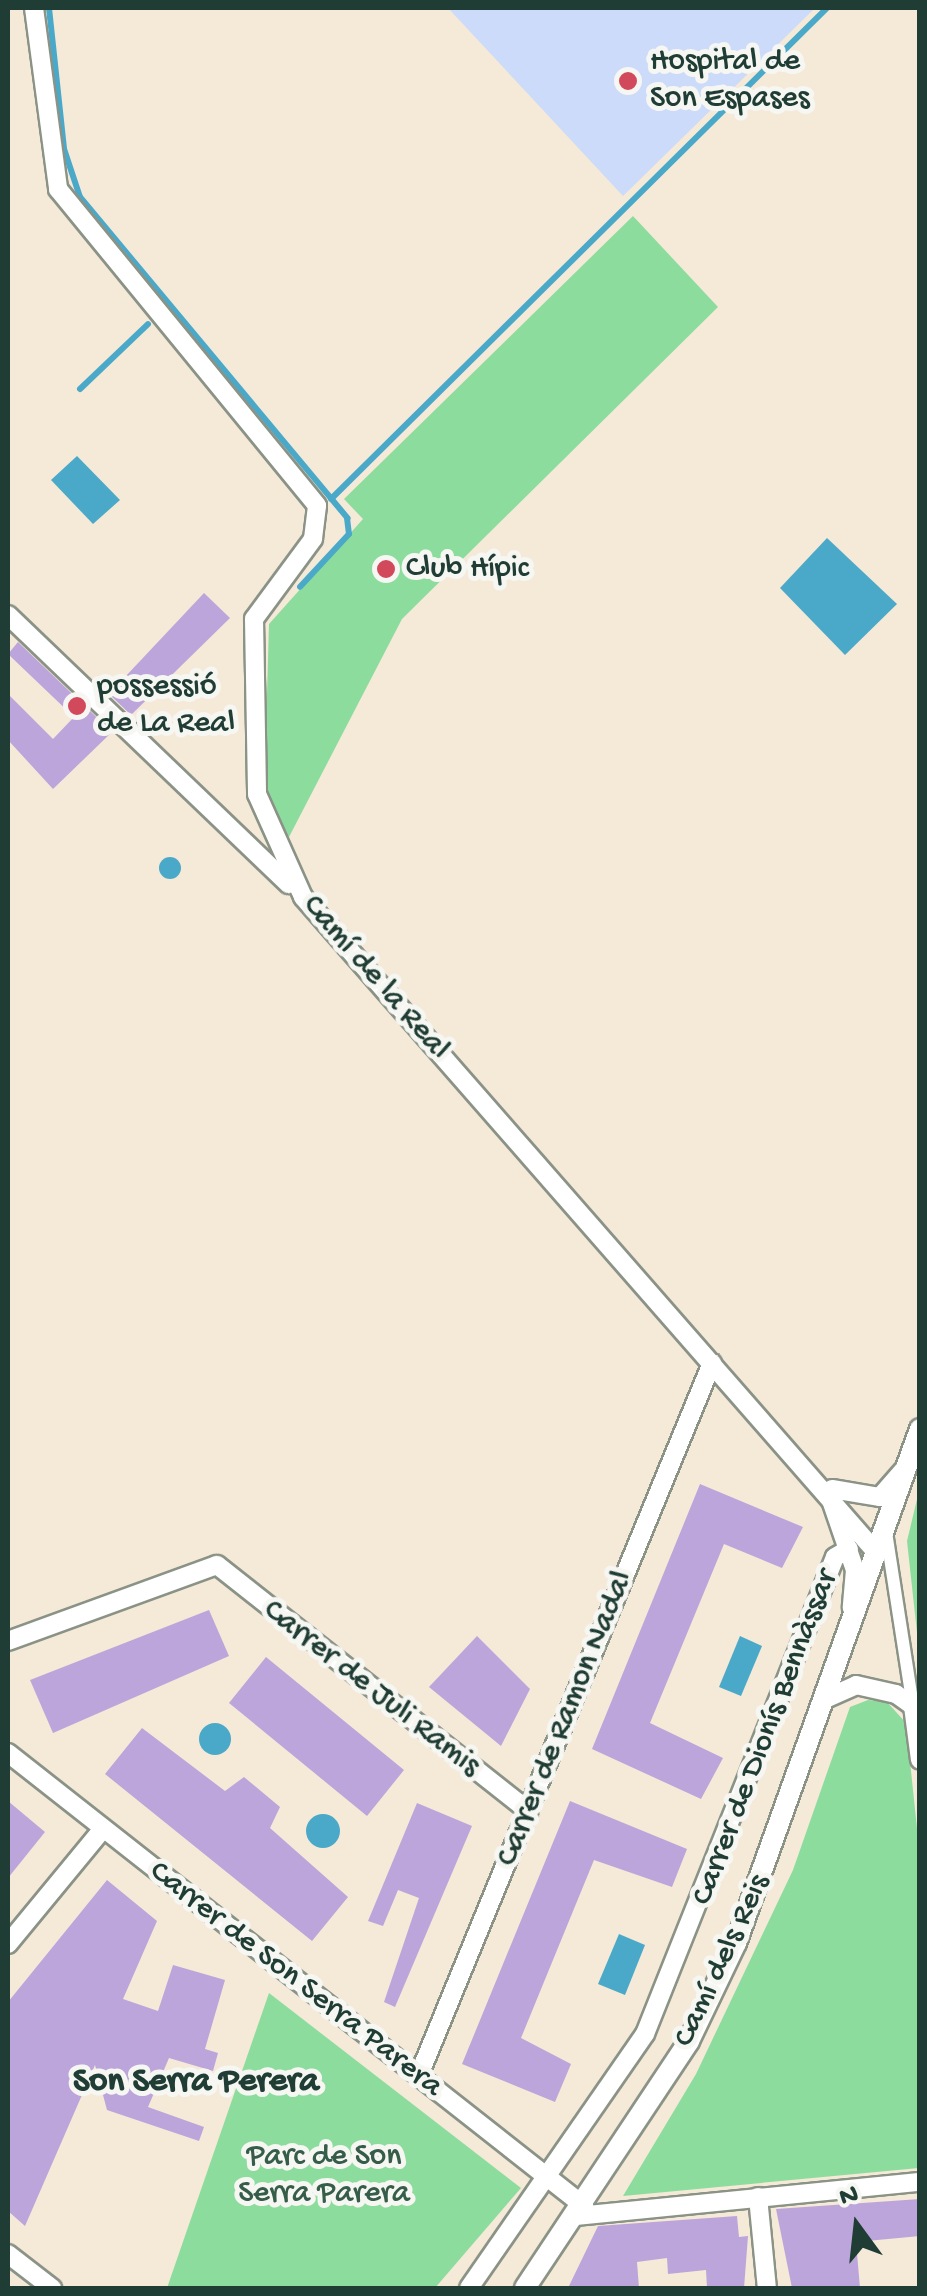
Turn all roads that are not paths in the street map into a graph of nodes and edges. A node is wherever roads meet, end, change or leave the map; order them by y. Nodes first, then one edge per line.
1 (34, 8) edge
2 (8, 615) edge
3 (303, 898) junction
4 (712, 1364) junction
5 (920, 1429) edge
6 (906, 1468) junction
7 (822, 1485) junction
8 (885, 1525) junction
9 (849, 1549) junction
10 (876, 1552) junction
11 (851, 1624) junction
12 (8, 1642) edge
13 (826, 1700) junction
14 (913, 1706) junction
15 (8, 1753) edge
16 (920, 1760) edge
17 (528, 1811) junction
18 (102, 1830) junction
19 (8, 1944) edge
20 (419, 2075) junction
21 (549, 2180) junction
22 (920, 2182) edge
23 (758, 2197) junction
24 (580, 2211) junction
25 (8, 2254) edge
26 (52, 2288) edge
27 (469, 2288) edge
28 (526, 2288) edge
29 (767, 2288) edge

1 - 3 street, Camí de la Real
2 - 3 street
3 - 4 street, Camí de la Real
4 - 7 street, Camí de la Real
4 - 17 street, Carrer de Ramon Nadal
5 - 6 street, Camí dels Reis
6 - 7 street
6 - 8 street, Camí dels Reis
7 - 9 street
7 - 10 street, Camí de la Real
8 - 10 street, Camí dels Reis
8 - 14 street, Camí dels Reis
9 - 11 street
9 - 21 street, Carrer de Dionís Bennàssar
10 - 11 street, Camí dels Reis
11 - 13 street, Camí dels Reis
12 - 17 street, Carrer de Juli Ramis
13 - 14 street
13 - 24 street, Camí dels Reis
14 - 16 street, Camí dels Reis
15 - 18 street, Carrer de Son Serra Parera
17 - 20 street, Carrer de Ramon Nadal
18 - 19 street
18 - 20 street, Carrer de Son Serra Parera
20 - 21 street, Carrer de Son Serra Parera
21 - 24 street, Carrer de Son Serra Parera
21 - 27 street, Carrer de Dionís Bennàssar
22 - 23 street
23 - 24 street
23 - 29 street
24 - 28 street, Camí dels Reis
25 - 26 street

